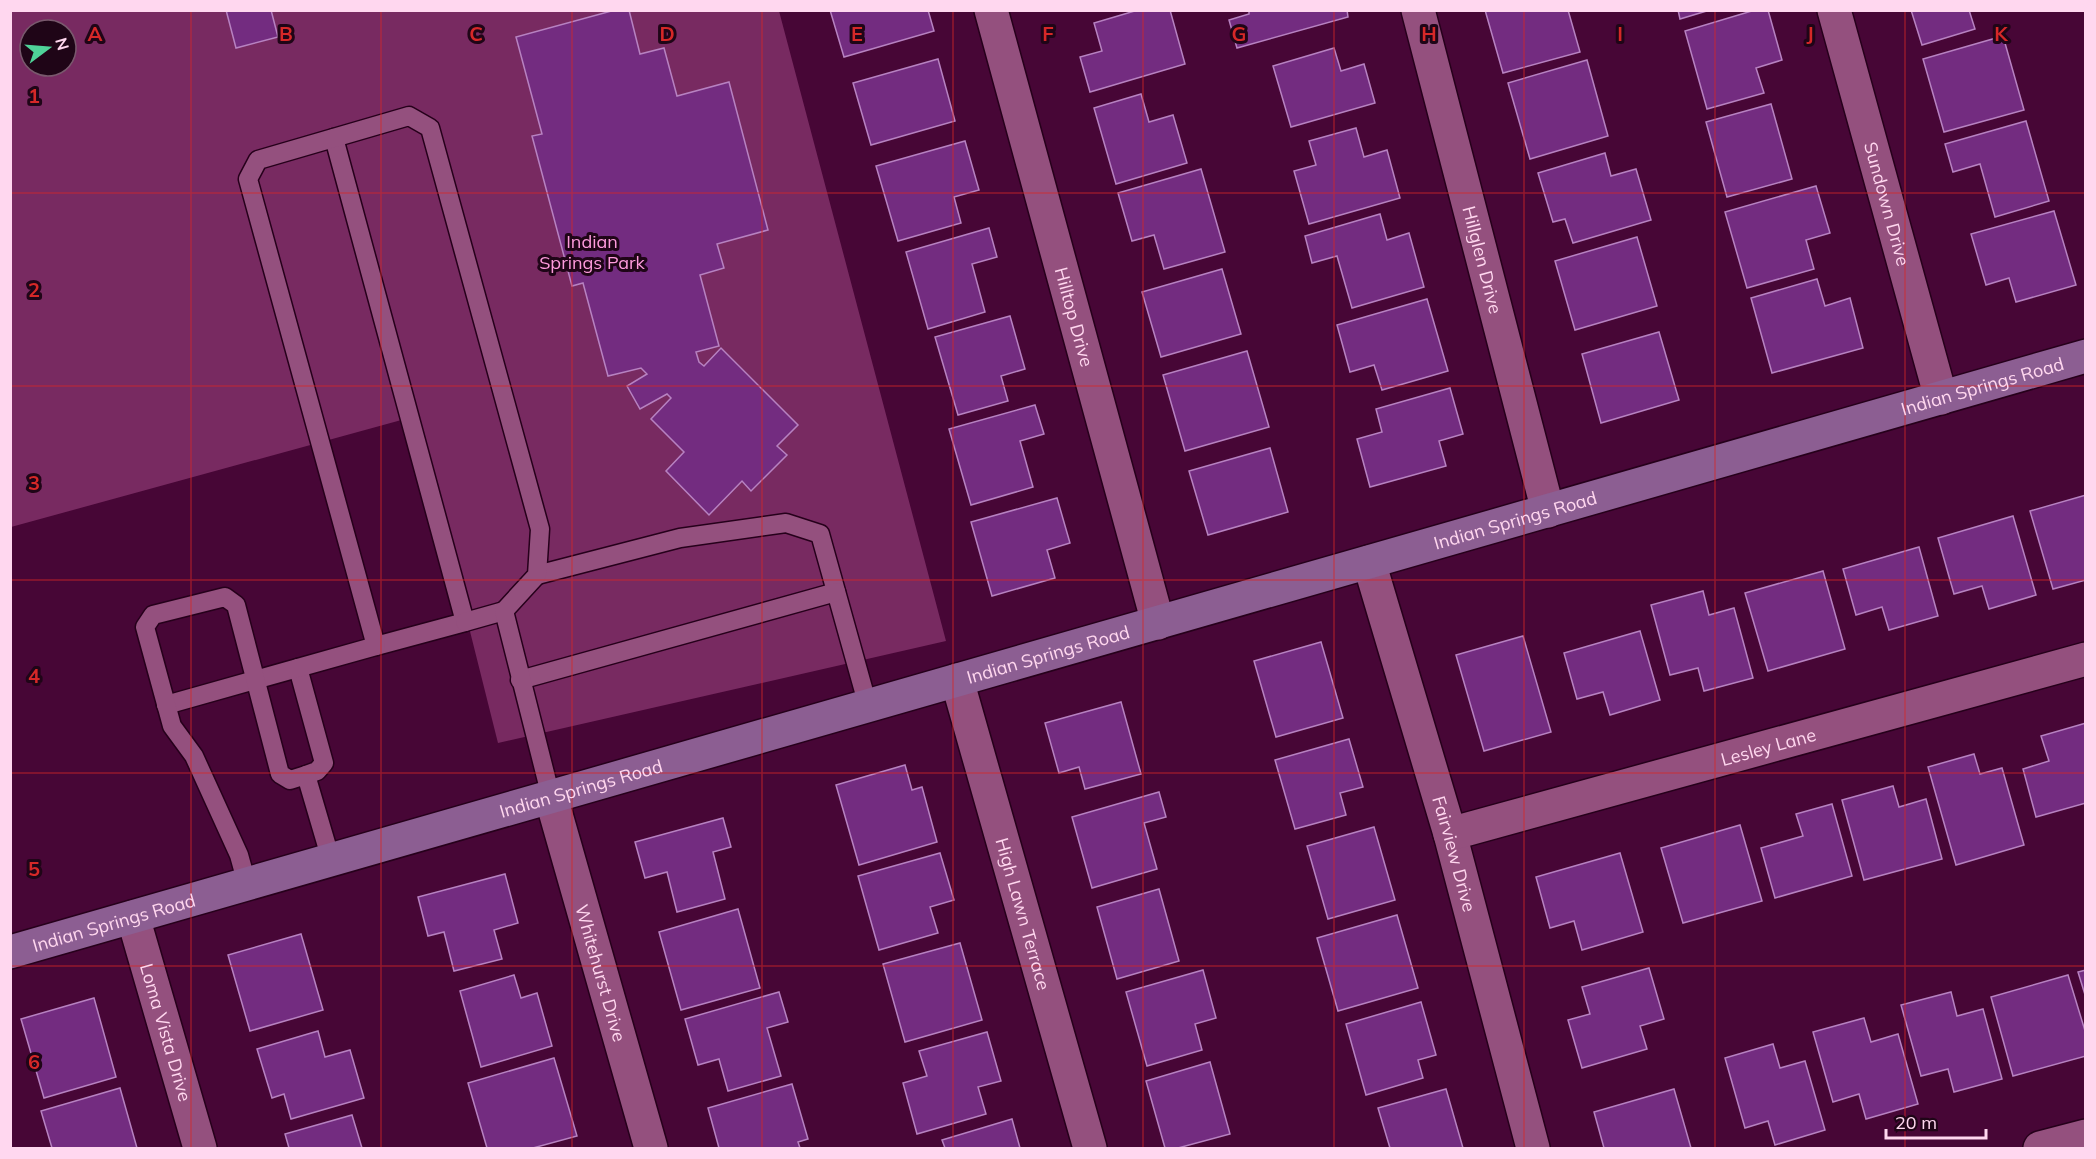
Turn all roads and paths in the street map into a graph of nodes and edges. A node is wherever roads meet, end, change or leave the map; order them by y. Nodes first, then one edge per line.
1 (991, 10) edge
2 (1418, 10) edge
3 (1834, 10) edge
4 (334, 138) junction
5 (2085, 356) edge
6 (1941, 398) junction
7 (1548, 510) junction
8 (1369, 562) junction
9 (537, 575) junction
10 (836, 592) junction
11 (504, 611) junction
12 (465, 622) junction
13 (1158, 623) junction
14 (376, 646) junction
15 (2085, 659) edge
16 (298, 668) junction
17 (255, 680) junction
18 (520, 680) junction
19 (957, 680) junction
20 (166, 705) junction
21 (868, 706) junction
22 (306, 775) junction
23 (551, 797) junction
24 (1450, 834) junction
25 (331, 860) junction
26 (247, 884) junction
27 (133, 917) junction
28 (10, 952) edge
29 (2085, 1136) edge
30 (200, 1149) edge
31 (651, 1149) edge
32 (1090, 1149) edge
33 (1533, 1149) edge
34 (2040, 1149) edge

1 - 13 street, Hilltop Drive
2 - 7 street, Hillglen Drive
3 - 6 street, Sundown Drive
4 - 9 lane
4 - 12 lane
4 - 14 lane
5 - 6 street, Indian Springs Road
6 - 7 street, Indian Springs Road
7 - 8 street, Indian Springs Road
8 - 13 street, Indian Springs Road
8 - 24 street, Fairview Drive
9 - 10 lane
9 - 11 lane
10 - 18 lane
10 - 21 lane
11 - 12 lane
11 - 18 lane
12 - 14 lane
13 - 19 street, Indian Springs Road
14 - 16 lane
15 - 24 street, Lesley Lane
16 - 17 lane
16 - 22 lane
17 - 20 lane
17 - 20 lane
17 - 22 lane
18 - 23 lane
19 - 21 street, Indian Springs Road
19 - 32 street, High Lawn Terrace
20 - 26 lane
21 - 23 street, Indian Springs Road
22 - 25 lane
23 - 25 street, Indian Springs Road
23 - 31 street, Whitehurst Drive
24 - 33 street, Fairview Drive
25 - 26 street, Indian Springs Road
26 - 27 street, Indian Springs Road
27 - 28 street, Indian Springs Road
27 - 30 street, Loma Vista Drive
29 - 34 street

